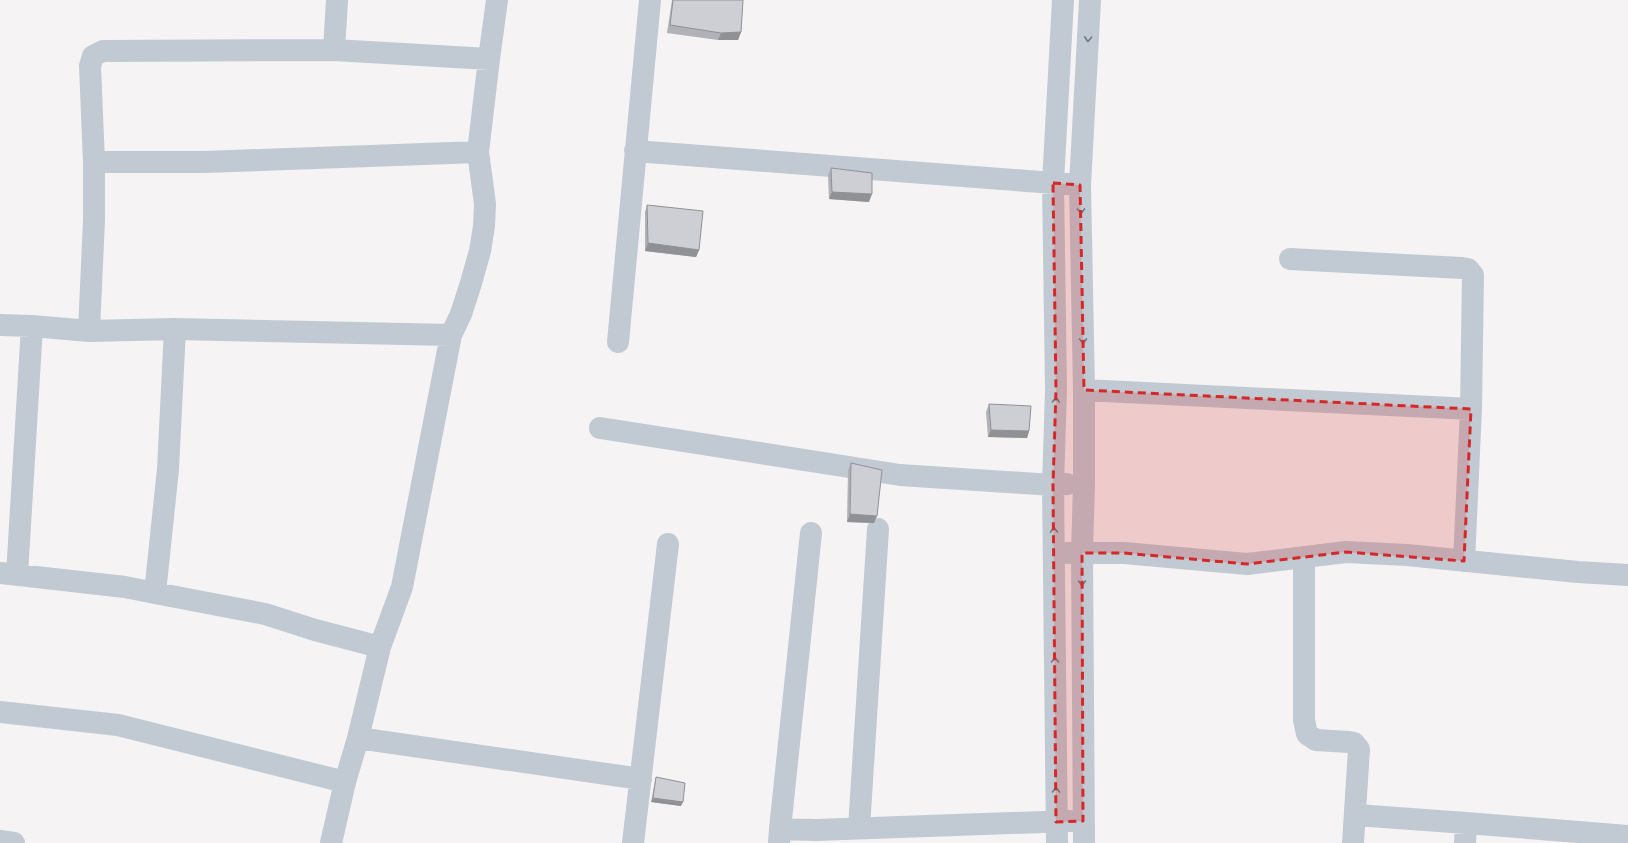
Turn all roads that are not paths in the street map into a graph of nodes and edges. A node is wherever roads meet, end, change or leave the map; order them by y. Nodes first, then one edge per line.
1 (337, 0) edge
2 (497, 0) edge
3 (650, 0) edge
4 (1063, 0) edge
5 (1090, 0) edge
6 (334, 50) junction
7 (489, 59) junction
8 (635, 151) junction
9 (478, 152) junction
10 (94, 162) junction
11 (1053, 183) junction
12 (1080, 185) junction
13 (1290, 259) dead end
14 (0, 325) edge
15 (32, 326) junction
16 (175, 330) junction
17 (89, 331) junction
18 (451, 335) junction
19 (618, 342) dead end
20 (1084, 390) junction
21 (1471, 409) junction
22 (600, 428) dead end
23 (1053, 484) junction
24 (1084, 484) junction
25 (878, 529) edge
26 (811, 533) dead end
27 (668, 544) dead end
28 (1055, 553) junction
29 (1082, 553) junction
30 (1304, 557) junction
31 (1464, 560) junction
32 (8, 574) edge
33 (1628, 575) edge
34 (155, 593) junction
35 (380, 647) junction
36 (0, 712) edge
37 (358, 738) junction
38 (642, 779) junction
39 (345, 782) junction
40 (1356, 814) junction
41 (1083, 821) junction
42 (859, 828) junction
43 (1056, 832) edge
44 (1465, 833) edge
45 (780, 836) edge
46 (1628, 836) edge
47 (0, 841) edge
48 (14, 843) edge
49 (331, 843) edge
50 (633, 843) edge
51 (1084, 843) edge
52 (1353, 843) edge

1 - 6 street
2 - 7 street
3 - 8 street
4 - 11 street
5 -> 12 street
6 - 7 street
6 - 10 street
7 - 9 street
8 - 11 street
8 - 19 street
9 - 10 street
9 - 18 street
10 - 17 street
11 - 12 street
23 -> 11 street
12 -> 20 street
13 - 21 street
14 - 15 street
15 - 17 street
15 - 32 street
16 - 17 street
16 - 18 street
16 - 34 street
18 - 35 street
20 - 21 street
20 - 24 street
21 - 31 street
22 - 23 street
23 - 24 street
28 -> 23 street
24 - 29 street
25 - 42 street
26 - 45 street
27 - 38 street
28 - 29 street
43 -> 28 street
29 - 30 street
29 -> 41 street
30 - 31 street
30 - 40 street
31 - 33 street
32 - 34 street
34 - 35 street
35 - 37 street
36 - 39 street
37 - 38 street
37 - 39 street
38 - 50 street
39 - 49 street
40 - 44 street
40 - 52 street
41 - 43 street
41 - 51 street
42 - 43 street
42 - 45 street
44 - 46 street
47 - 48 street

